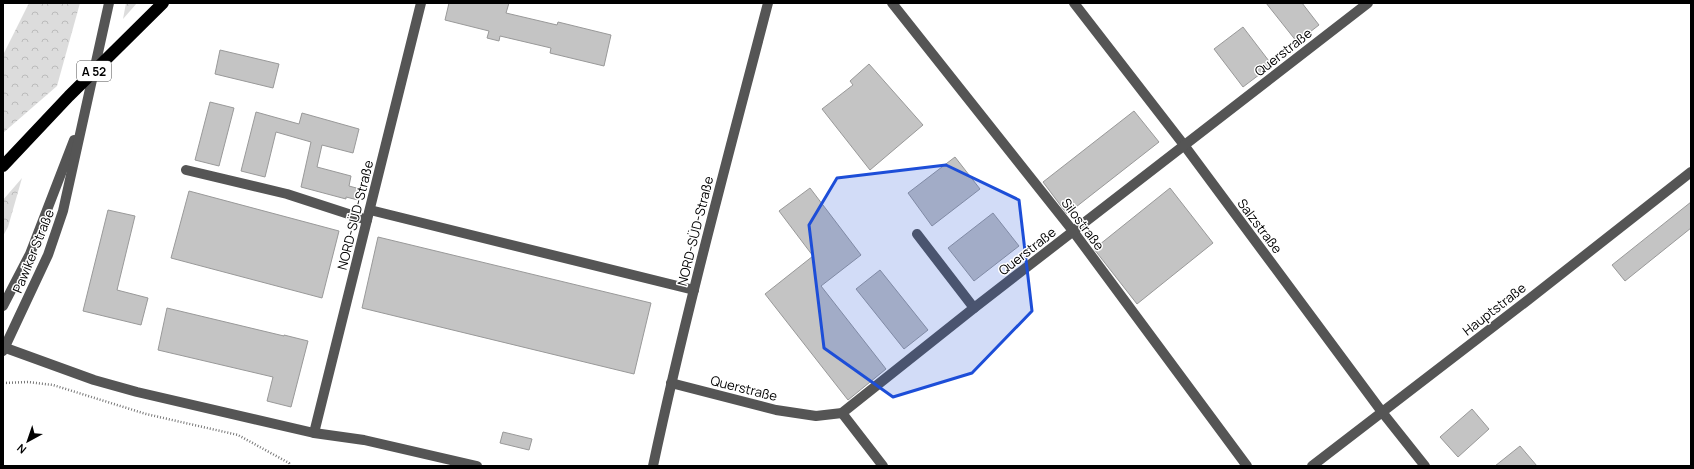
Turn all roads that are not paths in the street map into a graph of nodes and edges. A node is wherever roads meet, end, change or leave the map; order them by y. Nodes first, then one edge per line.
1 (109, 3) edge
2 (163, 3) edge
3 (421, 3) edge
4 (768, 3) edge
5 (892, 3) edge
6 (1074, 3) edge
7 (1368, 3) edge
8 (85, 110) junction
9 (1184, 145) junction
10 (3, 166) edge
11 (186, 170) dead end
12 (1691, 172) edge
13 (368, 215) junction
14 (1073, 231) junction
15 (917, 234) dead end
16 (694, 290) junction
17 (3, 306) edge
18 (974, 308) junction
19 (4, 349) edge
20 (671, 383) junction
21 (1382, 412) junction
22 (842, 413) junction
23 (314, 433) junction
24 (477, 466) edge
25 (652, 466) edge
26 (883, 466) edge
27 (1247, 466) edge
28 (1312, 466) edge
29 (1425, 466) edge

1 - 8 street, Pawiker Straße
2 - 10 highway, A 52
3 - 13 street, NORD-SÜD-Straße
4 - 16 street, NORD-SÜD-Straße
5 - 14 street, Silostraße
6 - 9 street, Salzstraße
7 - 9 street, Querstraße
8 - 17 street, Pawiker Straße
8 - 19 street, Pawiker Straße
9 - 14 street, Querstraße
9 - 21 street, Salzstraße
11 - 13 street
12 - 21 street, Hauptstraße
13 - 16 street
13 - 23 street, NORD-SÜD-Straße
14 - 18 street, Querstraße
14 - 27 street, Silostraße
15 - 18 street
16 - 20 street, NORD-SÜD-Straße
18 - 22 street, Querstraße
19 - 23 street
20 - 22 street, Querstraße
20 - 25 street, NORD-SÜD-Straße
21 - 28 street, Hauptstraße
21 - 29 street, Salzstraße
22 - 26 street
23 - 24 street

